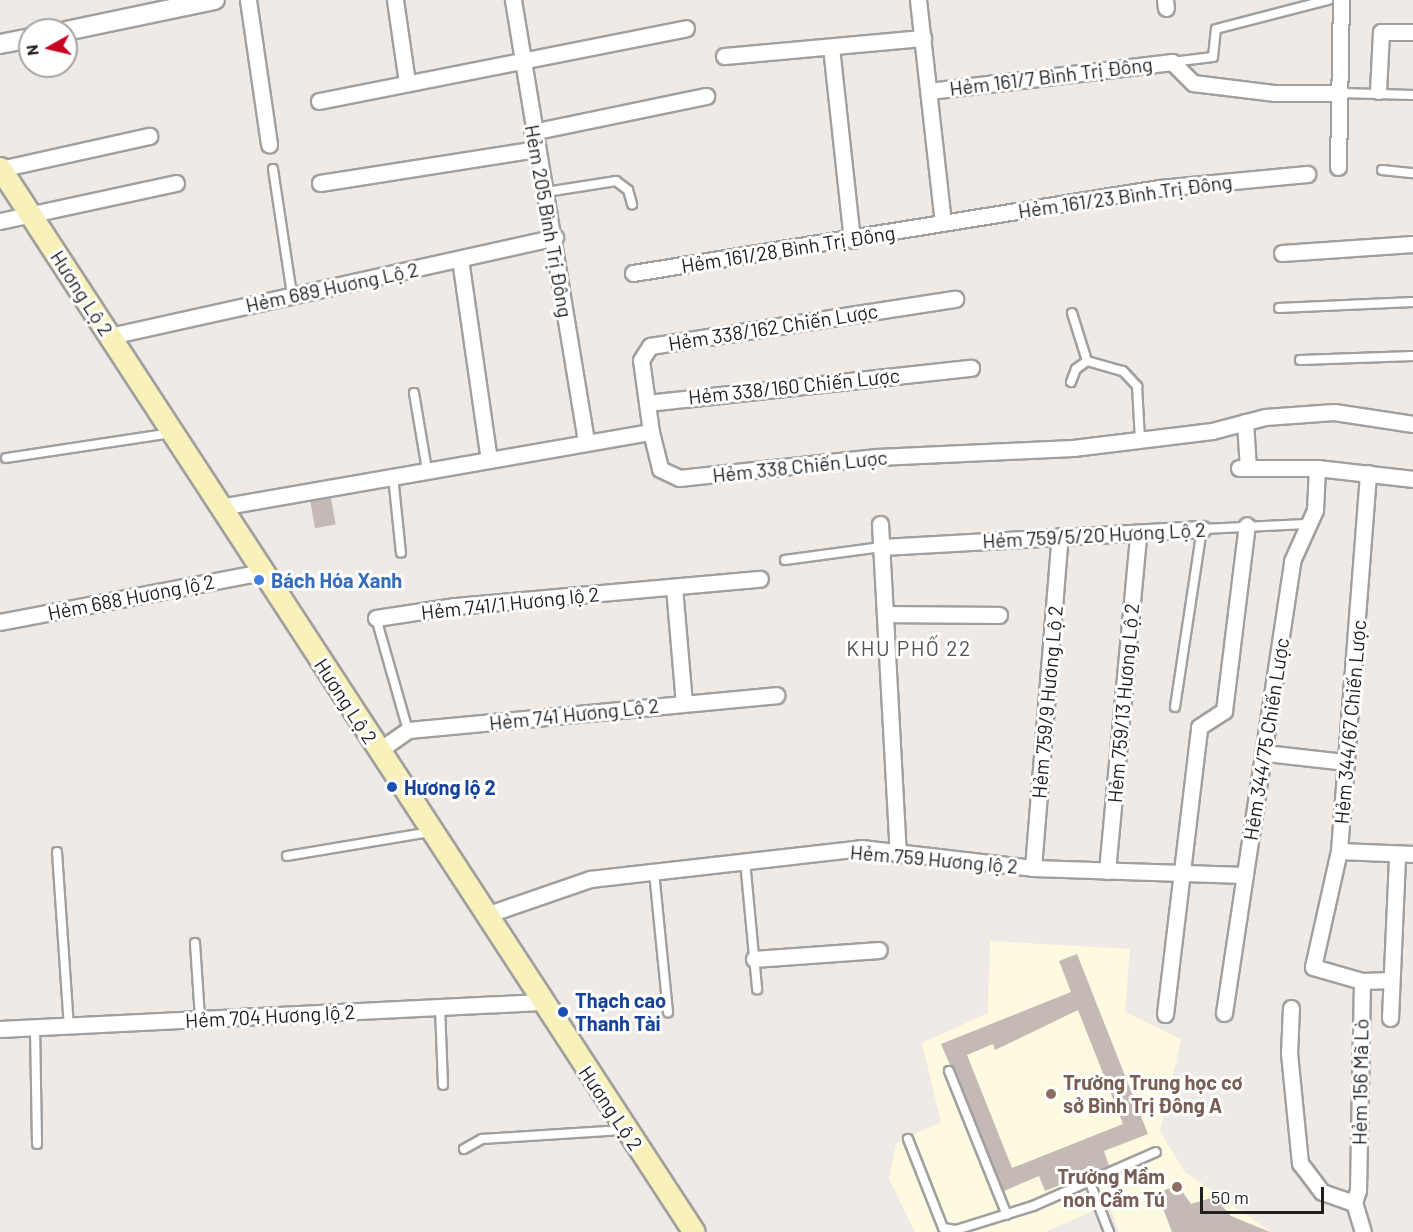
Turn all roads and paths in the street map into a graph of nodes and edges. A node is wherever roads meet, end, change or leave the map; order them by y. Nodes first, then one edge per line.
1 (215, 0) edge
2 (248, 0) edge
3 (395, 0) edge
4 (513, 0) edge
5 (918, 0) edge
6 (1328, 0) edge
7 (1341, 0) edge
8 (686, 28) dead end
9 (78, 29) edge
10 (1413, 32) edge
11 (922, 38) junction
12 (18, 40) edge
13 (0, 44) edge
14 (831, 47) junction
15 (724, 56) dead end
16 (522, 58) junction
17 (1173, 62) junction
18 (407, 82) junction
19 (929, 91) junction
20 (1378, 92) junction
21 (1341, 93) junction
22 (1413, 95) edge
23 (706, 96) dead end
24 (319, 101) dead end
25 (532, 132) junction
26 (149, 136) dead end
27 (270, 144) dead end
28 (537, 149) junction
29 (1338, 167) dead end
30 (0, 169) edge
31 (273, 169) dead end
32 (1382, 170) dead end
33 (1413, 173) edge
34 (1307, 174) dead end
35 (176, 183) dead end
36 (320, 183) dead end
37 (546, 192) junction
38 (632, 204) dead end
39 (30, 214) junction
40 (0, 221) edge
41 (943, 223) junction
42 (555, 237) junction
43 (852, 240) junction
44 (1413, 244) edge
45 (1282, 253) dead end
46 (459, 259) junction
47 (633, 273) dead end
48 (292, 294) junction
49 (955, 299) dead end
50 (1413, 302) edge
51 (1279, 308) dead end
52 (1072, 313) dead end
53 (110, 336) junction
54 (1413, 356) edge
55 (1300, 360) dead end
56 (1087, 362) junction
57 (971, 368) dead end
58 (1071, 382) dead end
59 (414, 393) dead end
60 (646, 403) junction
61 (1245, 422) junction
62 (1413, 424) edge
63 (651, 432) junction
64 (172, 433) junction
65 (1140, 440) junction
66 (586, 442) junction
67 (6, 458) dead end
68 (489, 460) junction
69 (1317, 468) junction
70 (427, 470) junction
71 (1368, 473) junction
72 (393, 476) junction
73 (1413, 479) edge
74 (220, 507) junction
75 (880, 524) dead end
76 (1307, 524) junction
77 (1247, 525) junction
78 (1202, 529) junction
79 (1138, 534) junction
80 (1060, 536) junction
81 (881, 547) junction
82 (401, 553) dead end
83 (785, 560) dead end
84 (262, 572) junction
85 (760, 579) dead end
86 (674, 587) junction
87 (885, 614) junction
88 (999, 615) dead end
89 (376, 618) joint
90 (0, 622) edge
91 (776, 695) dead end
92 (684, 703) junction
93 (1175, 707) dead end
94 (408, 730) junction
95 (378, 751) junction
96 (1265, 753) junction
97 (1345, 762) junction
98 (432, 832) junction
99 (1340, 851) junction
100 (57, 852) dead end
101 (1413, 854) edge
102 (898, 855) junction
103 (1397, 855) junction
104 (287, 856) dead end
105 (745, 861) junction
106 (1033, 868) junction
107 (1107, 871) junction
108 (654, 872) junction
109 (1182, 875) junction
110 (1245, 875) junction
111 (486, 915) junction
112 (195, 943) dead end
113 (879, 950) dead end
114 (754, 960) junction
115 (1391, 980) junction
116 (1362, 981) junction
117 (757, 989) dead end
118 (540, 1002) junction
119 (440, 1007) junction
120 (1291, 1008) dead end
121 (668, 1012) dead end
122 (1224, 1013) dead end
123 (1166, 1014) dead end
124 (1390, 1018) dead end
125 (200, 1019) junction
126 (69, 1026) junction
127 (35, 1028) junction
128 (0, 1029) edge
129 (949, 1071) dead end
130 (443, 1085) dead end
131 (625, 1130) junction
132 (908, 1139) dead end
133 (37, 1144) dead end
134 (464, 1149) dead end
135 (1156, 1152) dead end
136 (1090, 1184) junction
137 (1354, 1203) junction
138 (1007, 1215) junction
139 (694, 1232) edge
140 (1109, 1232) edge
141 (1363, 1232) edge

1 - 9 street
2 - 27 street
3 - 18 street
4 - 16 street, Hẻm 205 Bình Trị Đông
5 - 11 street
6 - 17 lane
7 - 21 street
8 - 16 street
10 - 20 street
11 - 14 street
11 - 19 street
12 - 13 street
14 - 15 street
14 - 43 street
16 - 18 street
16 - 25 street, Hẻm 205 Bình Trị Đông
17 - 19 street, Hẻm 161/7 Bình Trị Đông
17 - 21 street
18 - 24 street
19 - 41 street
20 - 21 lane
20 - 22 lane
21 - 29 street
23 - 25 street
25 - 28 street, Hẻm 205 Bình Trị Đông
26 - 30 street
28 - 36 street
28 - 37 street, Hẻm 205 Bình Trị Đông
30 - 39 main road, Hương Lộ 2
31 - 48 lane
32 - 33 lane
34 - 41 street, Hẻm 161/23 Bình Trị Đông
35 - 39 street
37 - 38 lane
37 - 42 street, Hẻm 205 Bình Trị Đông
39 - 40 street
39 - 53 main road, Hương Lộ 2
41 - 43 street, Hẻm 161/28 Bình Trị Đông
42 - 46 street, Hẻm 689 Hương Lộ 2
42 - 66 street, Hẻm 205 Bình Trị Đông
43 - 47 street, Hẻm 161/28 Bình Trị Đông
44 - 45 street
46 - 48 street, Hẻm 689 Hương Lộ 2
46 - 68 street
48 - 53 street, Hẻm 689 Hương Lộ 2
49 - 60 street, Hẻm 338/162 Chiến Lược
50 - 51 lane
52 - 56 lane
53 - 64 main road, Hương Lộ 2
54 - 55 lane
56 - 58 lane
56 - 65 lane
57 - 60 street, Hẻm 338/160 Chiến Lược
59 - 70 lane
60 - 63 street
61 - 62 street, Hẻm 338 Chiến Lược
61 - 65 street, Hẻm 338 Chiến Lược
61 - 69 street
63 - 65 street, Hẻm 338 Chiến Lược
63 - 66 street
64 - 67 lane
64 - 74 main road, Hương Lộ 2
66 - 68 street
68 - 70 street
69 - 71 street
69 - 76 street, Hẻm 344/75 Chiến Lược
70 - 72 street
71 - 73 street
71 - 97 street, Hẻm 344/67 Chiến Lược
72 - 74 street
72 - 82 lane
74 - 84 main road, Hương Lộ 2
75 - 81 street
76 - 77 lane, Hẻm 759/5/20 Hương Lộ 2
76 - 96 street, Hẻm 344/75 Chiến Lược
77 - 78 lane, Hẻm 759/5/20 Hương Lộ 2
77 - 109 street
78 - 79 street, Hẻm 759/5/20 Hương Lộ 2
78 - 93 lane
79 - 80 street, Hẻm 759/5/20 Hương Lộ 2
79 - 107 street, Hẻm 759/13 Hương Lộ 2
80 - 81 street, Hẻm 759/5/20 Hương Lộ 2
80 - 106 street, Hẻm 759/9 Hương Lộ 2
81 - 83 lane
81 - 87 street
84 - 90 street, Hẻm 688 Hương lộ 2
84 - 95 main road, Hương Lộ 2
85 - 86 street, Hẻm 741/1 Hương lộ 2
86 - 89 street, Hẻm 741/1 Hương lộ 2
86 - 92 street
87 - 88 street
87 - 102 street
89 - 94 lane, Hẻm 741/1 Hương lộ 2
91 - 92 street, Hẻm 741 Hương Lộ 2
92 - 94 street, Hẻm 741 Hương Lộ 2
94 - 95 street, Hẻm 741 Hương Lộ 2
95 - 98 main road, Hương Lộ 2
96 - 97 street
96 - 110 street, Hẻm 344/75 Chiến Lược
97 - 99 street, Hẻm 344/67 Chiến Lược
98 - 104 lane
98 - 111 main road, Hương Lộ 2
99 - 103 street
99 - 116 street, Hẻm 344/67 Chiến Lược
100 - 126 lane
101 - 103 street
102 - 105 street, Hẻm 759 Hương lộ 2
102 - 106 street, Hẻm 759 Hương lộ 2
103 - 115 street
105 - 108 street, Hẻm 759 Hương lộ 2
105 - 114 lane
106 - 107 street, Hẻm 759 Hương lộ 2
107 - 109 street, Hẻm 759 Hương lộ 2
108 - 111 street, Hẻm 759 Hương lộ 2
108 - 121 lane
109 - 110 street, Hẻm 759 Hương lộ 2
109 - 123 street
110 - 122 street, Hẻm 344/75 Chiến Lược
111 - 118 main road, Hương Lộ 2
112 - 125 lane
113 - 114 street
114 - 117 lane
115 - 116 street
115 - 124 street
116 - 137 street, Hẻm 156 Mã Lò
118 - 119 street, Hẻm 704 Hương lộ 2
118 - 131 main road, Hương Lộ 2
119 - 125 street, Hẻm 704 Hương lộ 2
119 - 130 lane
120 - 137 street
125 - 126 street, Hẻm 704 Hương lộ 2
126 - 127 street, Hẻm 704 Hương lộ 2
127 - 128 street, Hẻm 704 Hương lộ 2
127 - 133 lane
129 - 138 lane
131 - 134 lane
131 - 139 main road, Hương Lộ 2
132 - 138 lane
135 - 136 lane
136 - 138 lane
136 - 140 lane
137 - 141 street, Hẻm 156 Mã Lò

